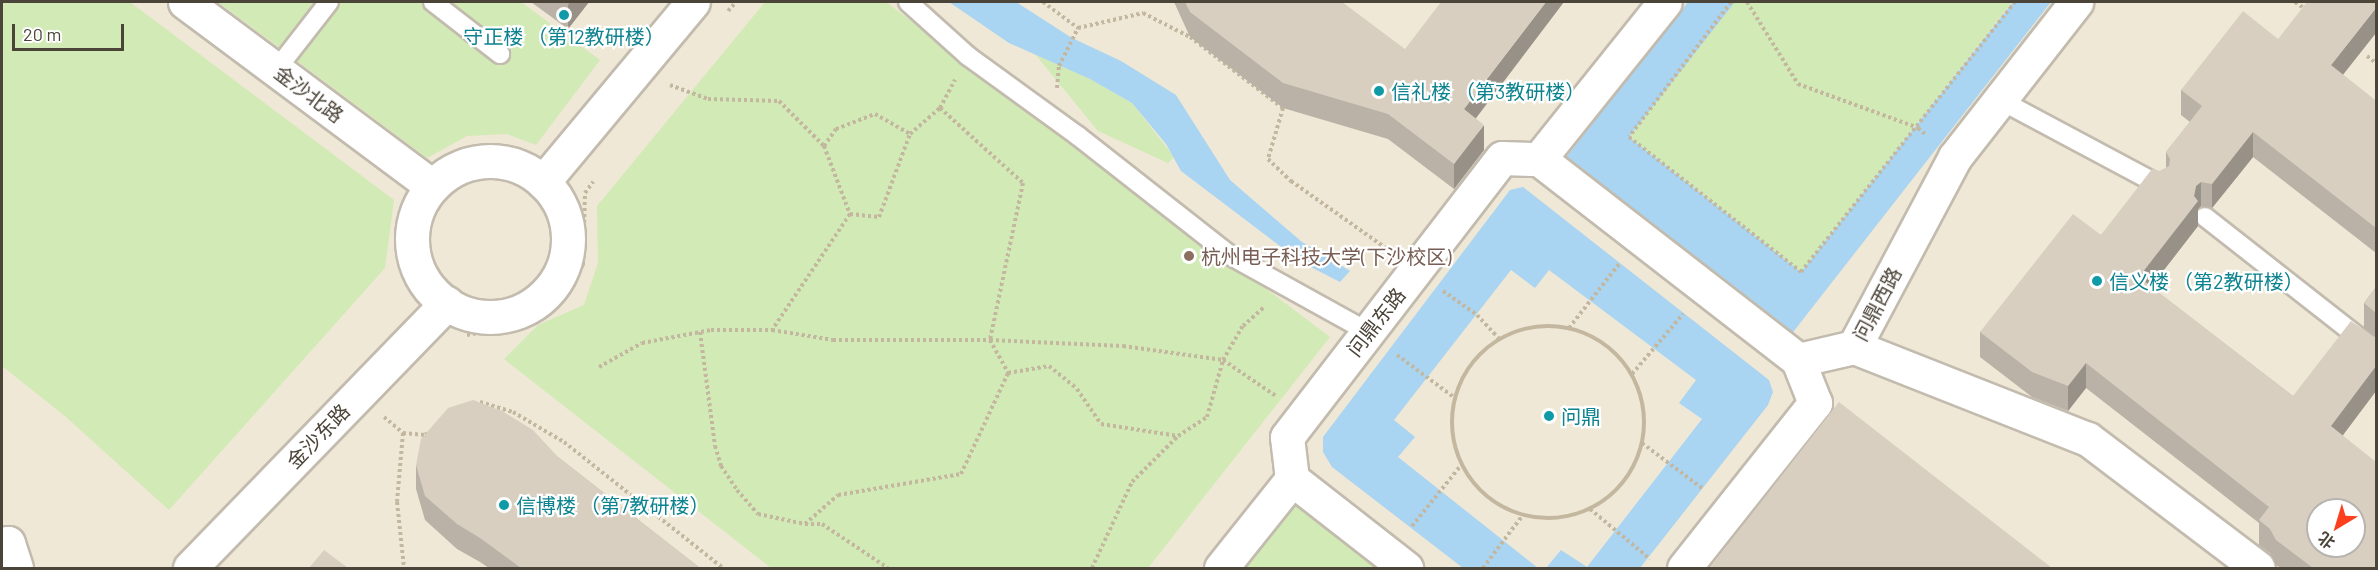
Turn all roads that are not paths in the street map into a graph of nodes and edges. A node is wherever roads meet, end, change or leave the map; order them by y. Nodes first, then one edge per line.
1 (185, 2) edge
2 (328, 2) edge
3 (433, 2) edge
4 (693, 2) edge
5 (908, 2) edge
6 (1665, 2) edge
7 (2076, 2) edge
8 (500, 54) dead end
9 (276, 70) junction
10 (2000, 100) junction
11 (1539, 159) junction
12 (543, 182) junction
13 (2159, 185) edge
14 (432, 186) junction
15 (2205, 217) dead end
16 (447, 303) junction
17 (1380, 341) junction
18 (1854, 347) junction
19 (2376, 351) edge
20 (1798, 360) junction
21 (1292, 479) junction
22 (2, 543) edge
23 (1671, 566) edge
24 (16, 568) edge
25 (190, 568) edge
26 (1221, 568) edge
27 (1406, 568) edge
28 (2258, 568) edge

1 - 9 street, 金沙北路
2 - 9 lane
3 - 8 lane
4 - 12 street
5 - 17 lane
6 - 11 street
7 - 10 street, 问鼎西路
9 - 14 street, 金沙北路
10 - 13 lane
10 - 18 street, 问鼎西路
11 - 17 street, 问鼎东路
11 - 20 street
12 - 14 street
12 - 16 street
14 - 16 street
15 - 19 lane
16 - 25 street, 金沙东路
17 - 21 street, 问鼎东路
18 - 20 street, 问鼎西路
18 - 28 street
20 - 23 street
21 - 26 street
21 - 27 street
22 - 24 street

